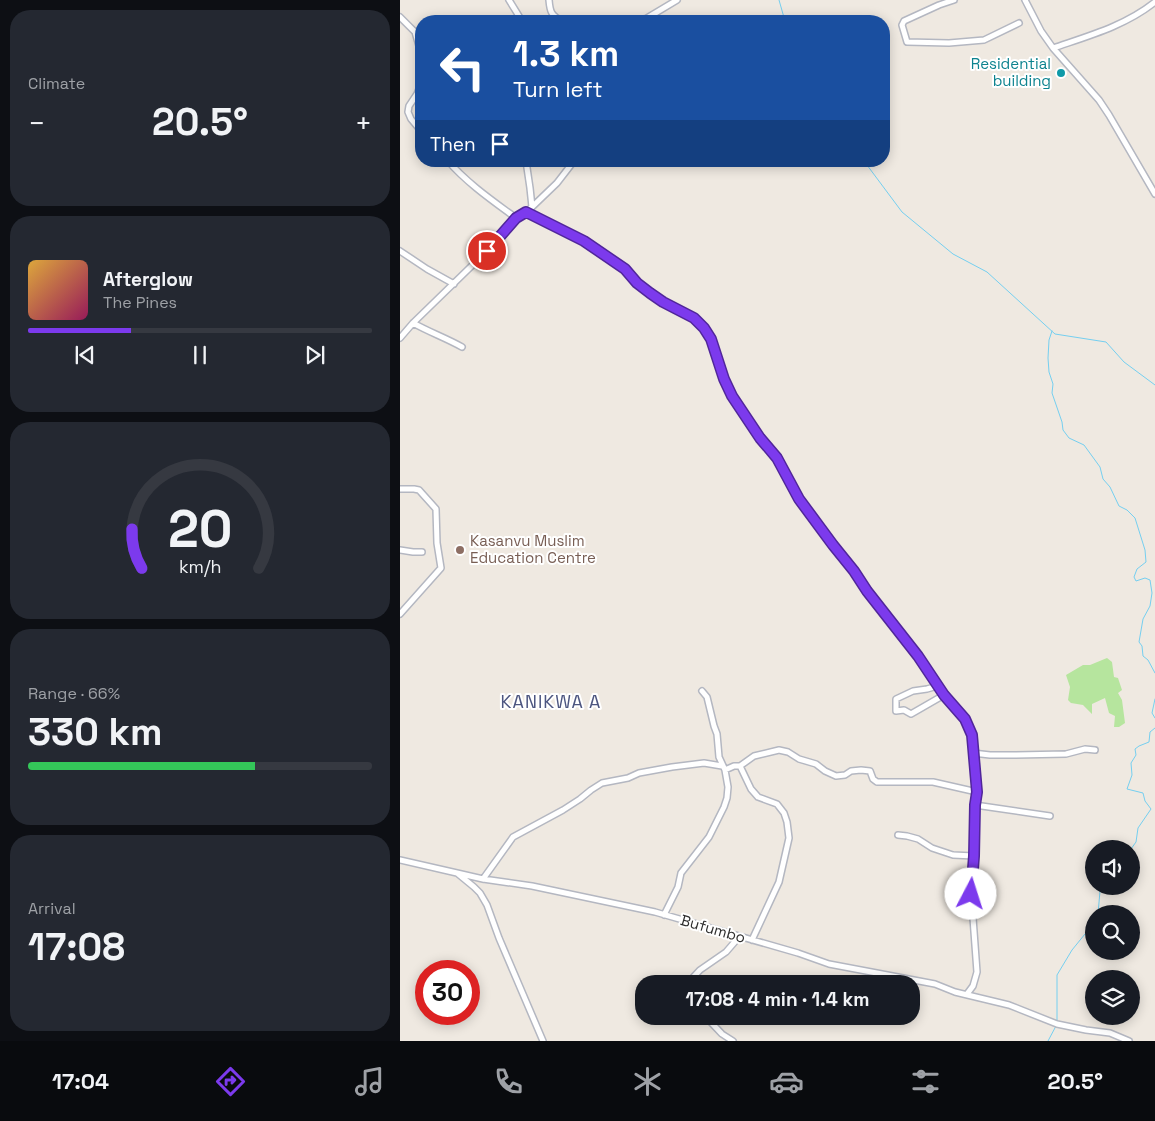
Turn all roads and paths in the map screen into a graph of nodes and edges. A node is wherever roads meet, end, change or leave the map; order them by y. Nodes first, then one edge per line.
1 (509, 0) edge
2 (549, 0) edge
3 (677, 0) edge
4 (954, 0) edge
5 (1025, 0) edge
6 (1155, 2) edge
7 (518, 15) edge
8 (553, 15) edge
9 (651, 15) edge
10 (400, 17) edge
11 (1019, 23) dead end
12 (415, 32) edge
13 (1053, 48) junction
14 (415, 99) edge
15 (415, 124) edge
16 (454, 167) edge
17 (527, 167) edge
18 (569, 167) edge
19 (1155, 194) edge
20 (532, 206) junction
21 (526, 212) junction
22 (516, 218) junction
23 (400, 251) edge
24 (454, 284) junction
25 (414, 323) junction
26 (400, 338) edge
27 (462, 347) dead end
28 (400, 489) edge
29 (400, 550) edge
30 (422, 552) dead end
31 (400, 614) edge
32 (940, 687) junction
33 (702, 691) dead end
34 (944, 695) junction
35 (1095, 750) dead end
36 (973, 753) junction
37 (740, 766) junction
38 (723, 768) junction
39 (977, 792) junction
40 (975, 805) junction
41 (1050, 816) dead end
42 (898, 835) dead end
43 (974, 856) junction
44 (400, 860) edge
45 (457, 872) junction
46 (483, 879) junction
47 (664, 914) junction
48 (739, 937) junction
49 (752, 940) junction
50 (696, 975) edge
51 (967, 994) junction
52 (714, 1025) edge
53 (544, 1041) edge
54 (733, 1041) edge
55 (1129, 1041) edge

1 - 7 street
2 - 8 street
3 - 9 street
4 - 11 street
5 - 13 street
6 - 13 street
10 - 12 street
13 - 19 street
14 - 15 street
16 - 22 street
17 - 20 street
18 - 20 street
20 - 21 street
21 - 22 street
21 - 32 street
22 - 24 street
23 - 24 street
24 - 25 street
25 - 26 street
25 - 27 street
28 - 31 street
29 - 30 street
32 - 34 street
32 - 34 street
33 - 38 street
34 - 36 street
35 - 36 street
36 - 39 street
37 - 38 street
37 - 39 street
37 - 49 street
38 - 46 street
38 - 47 street
39 - 40 street
40 - 41 street
40 - 43 street
42 - 43 street
43 - 51 street
44 - 45 street, Bufumbo
45 - 46 street, Bufumbo
45 - 53 street
46 - 47 street, Bufumbo
47 - 48 street, Bufumbo
48 - 49 street, Bufumbo
48 - 50 street
49 - 51 street, Bufumbo
51 - 55 street, Bufumbo
52 - 54 street

